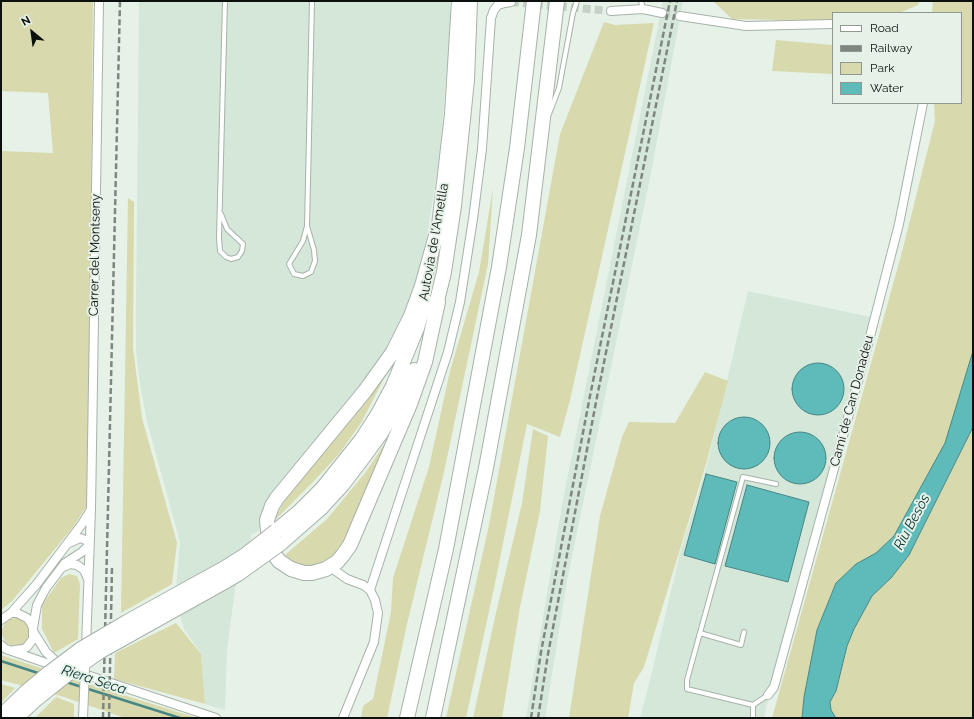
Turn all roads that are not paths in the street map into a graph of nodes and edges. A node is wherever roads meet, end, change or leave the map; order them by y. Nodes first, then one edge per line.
1 (99, 1) edge
2 (225, 1) edge
3 (312, 1) edge
4 (459, 1) edge
5 (470, 1) edge
6 (534, 1) edge
7 (557, 1) edge
8 (574, 1) edge
9 (577, 1) edge
10 (511, 2) dead end
11 (642, 5) edge
12 (611, 11) tunnel mouth
13 (573, 13) junction
14 (662, 13) tunnel mouth
15 (680, 16) tunnel mouth
16 (832, 24) edge
17 (923, 104) edge
18 (541, 139) junction
19 (221, 214) junction
20 (307, 226) junction
21 (439, 226) junction
22 (438, 302) junction
23 (776, 484) dead end
24 (91, 509) junction
25 (278, 538) junction
26 (89, 544) junction
27 (64, 548) junction
28 (330, 567) junction
29 (61, 568) junction
30 (88, 580) junction
31 (370, 590) junction
32 (11, 613) junction
33 (2, 619) edge
34 (34, 631) junction
35 (744, 632) dead end
36 (700, 633) junction
37 (1, 646) edge
38 (12, 650) junction
39 (62, 667) junction
40 (768, 694) joint
41 (29, 697) junction
42 (753, 705) junction
43 (1, 716) edge
44 (16, 718) edge
45 (83, 718) edge
46 (216, 718) edge
47 (343, 718) edge
48 (407, 718) edge
49 (433, 718) edge
50 (753, 718) edge

1 - 24 street, Carrer del Montseny
2 - 19 lane
3 - 20 lane
4 - 21 highway, Autovia de l'Ametlla
5 - 22 highway
6 - 48 highway
7 - 18 highway
8 - 13 lane
9 - 13 lane
10 - 31 street
11 - 12 street
11 - 14 street
13 - 18 lane
15 - 16 street
17 - 40 street, Camí de Can Donadeu
18 - 49 highway
19 - 19 lane
20 - 20 lane
21 - 25 highway, Autovia de l'Ametlla
21 - 28 highway
22 - 25 highway
22 - 28 highway
23 - 36 lane
24 - 26 street, Carrer del Montseny
24 - 27 street
25 - 41 highway, bridge
26 - 27 street
26 - 29 street
26 - 30 street, Carrer del Montseny
27 - 32 street
28 - 31 street
29 - 30 street
29 - 34 street
30 - 45 street, Carrer del Montseny, bridge
31 - 47 street
32 - 33 street
32 - 34 street
34 - 38 street
34 - 39 street
35 - 36 lane
36 - 42 lane
37 - 38 street
38 - 39 street
39 - 46 street
40 - 42 lane
41 - 43 highway
41 - 44 highway
42 - 50 lane

